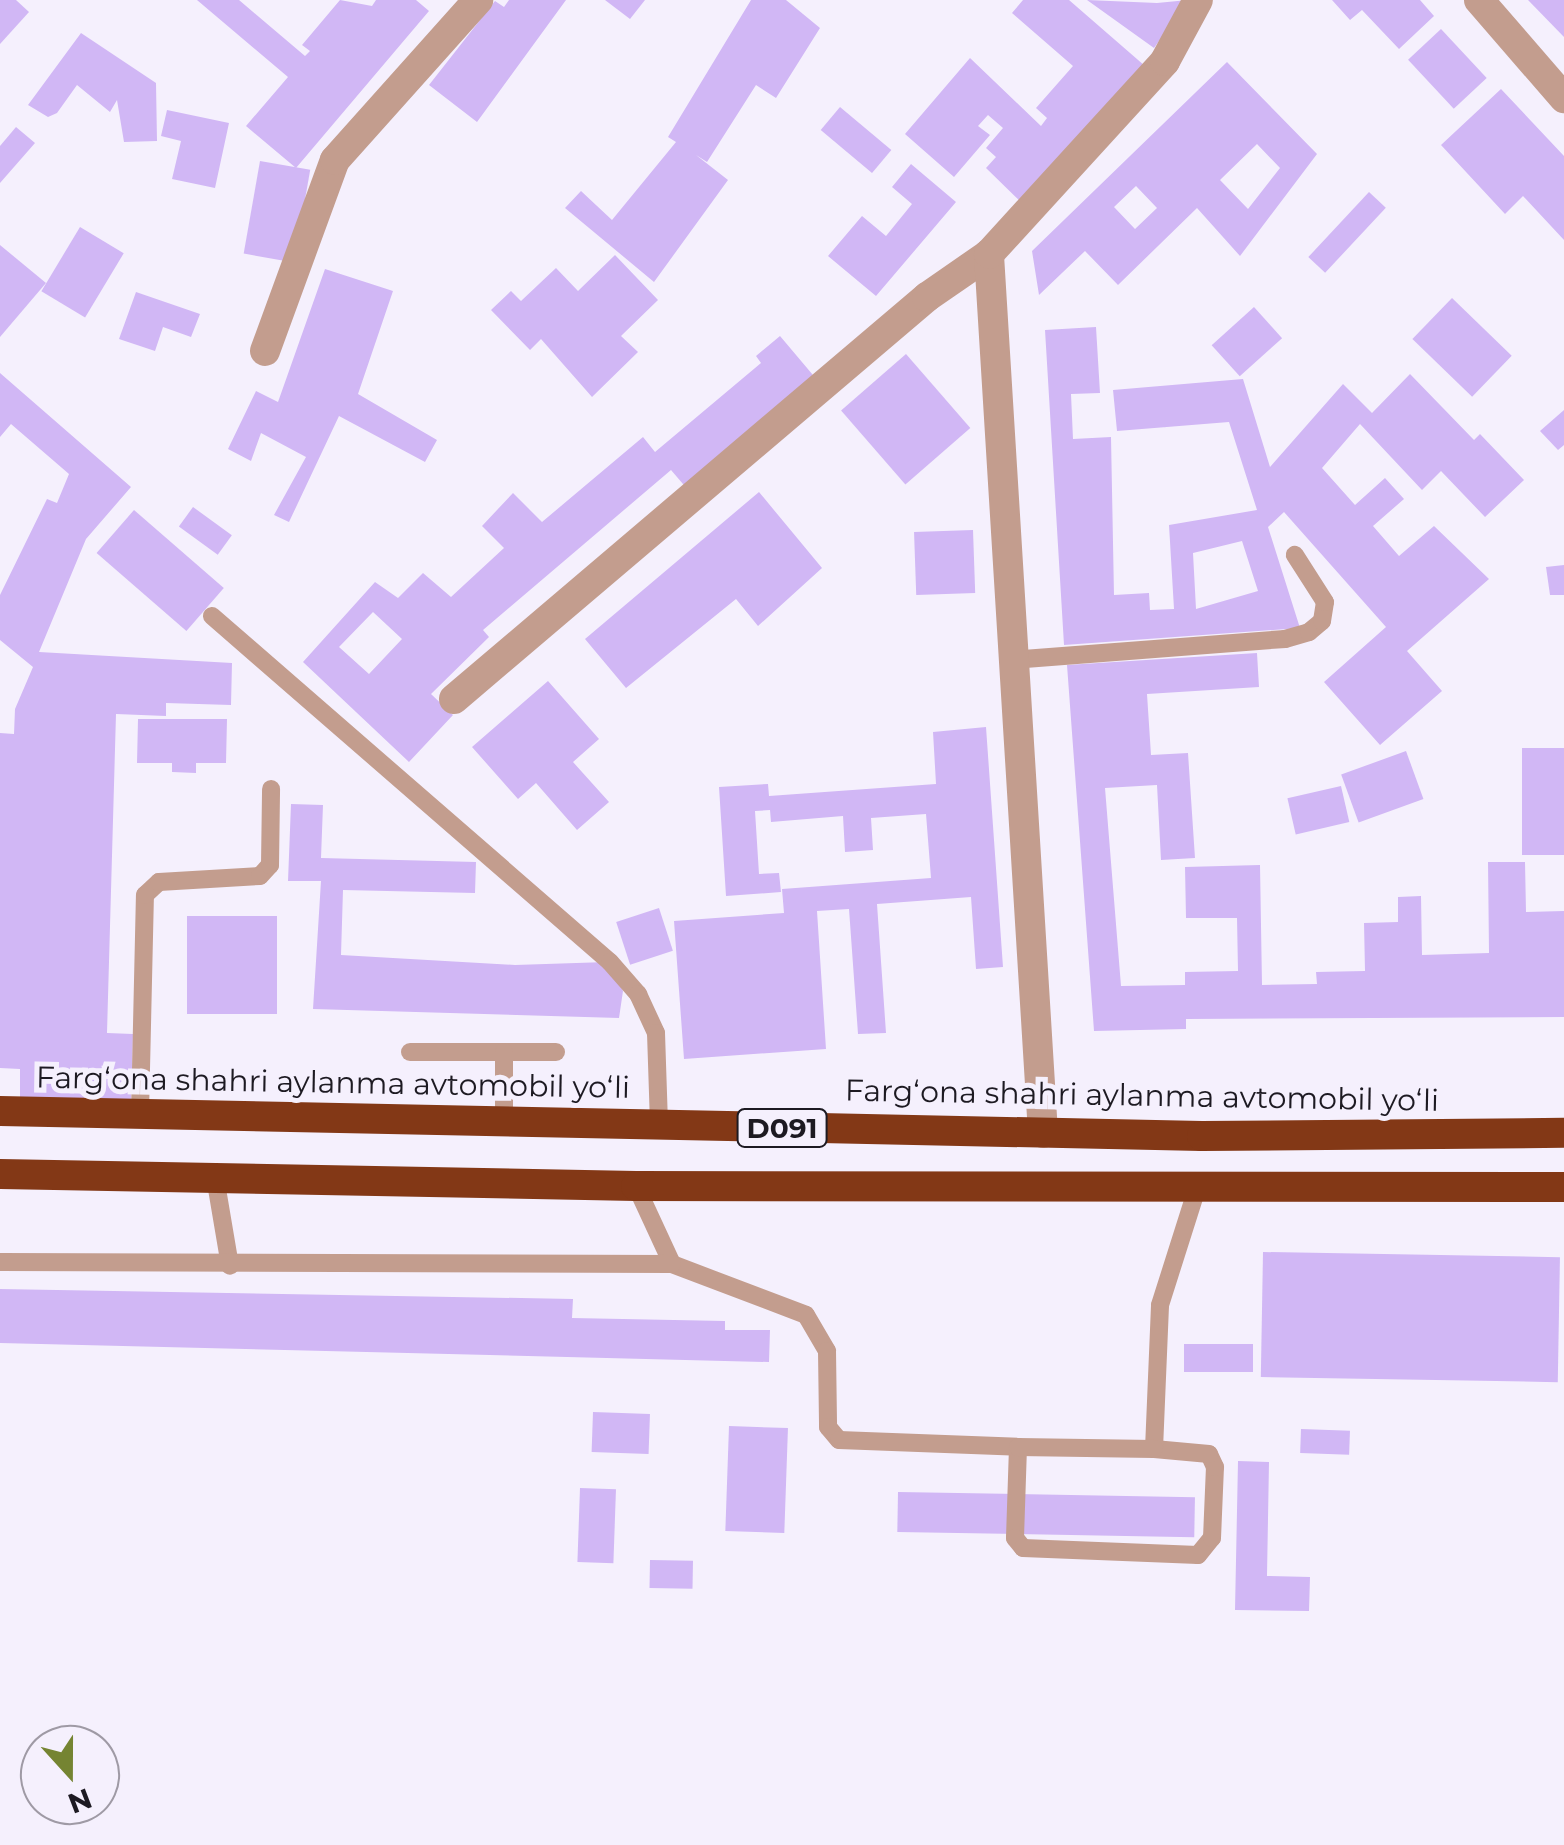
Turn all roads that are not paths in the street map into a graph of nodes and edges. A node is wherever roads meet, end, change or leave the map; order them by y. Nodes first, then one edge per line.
1 (478, 0) edge
2 (1198, 0) edge
3 (1479, 0) edge
4 (1564, 98) edge
5 (988, 254) junction
6 (265, 352) dead end
7 (1295, 556) dead end
8 (212, 616) dead end
9 (1011, 660) junction
10 (454, 699) dead end
11 (271, 789) dead end
12 (410, 1052) dead end
13 (504, 1052) junction
14 (556, 1052) dead end
15 (0, 1111) edge
16 (140, 1113) junction
17 (504, 1122) junction
18 (659, 1126) junction
19 (1044, 1133) junction
20 (1564, 1134) edge
21 (0, 1174) edge
22 (215, 1177) junction
23 (1198, 1182) junction
24 (636, 1186) junction
25 (1564, 1186) edge
26 (0, 1262) edge
27 (672, 1264) junction
28 (230, 1266) junction
29 (1018, 1446) junction
30 (1154, 1449) junction

1 - 6 street
2 - 5 street
3 - 4 street
5 - 9 street
5 - 10 street
7 - 9 lane
8 - 18 lane
9 - 19 street
11 - 16 lane
12 - 13 lane
13 - 14 lane
13 - 17 lane
15 - 16 highway, Fargʻona shahri aylanma avtomobil yoʻli / D091
16 - 17 highway, Fargʻona shahri aylanma avtomobil yoʻli / D091
17 - 18 highway, Fargʻona shahri aylanma avtomobil yoʻli / D091
18 - 19 highway, Fargʻona shahri aylanma avtomobil yoʻli / D091
19 - 20 highway, Fargʻona shahri aylanma avtomobil yoʻli / D091
21 - 22 highway, D091
22 - 24 highway, D091
22 - 28 lane
23 - 24 highway, D091
23 - 25 highway, D091
23 - 30 lane
24 - 27 lane
26 - 28 lane
27 - 28 lane
27 - 29 lane
29 - 30 lane
29 - 30 lane

